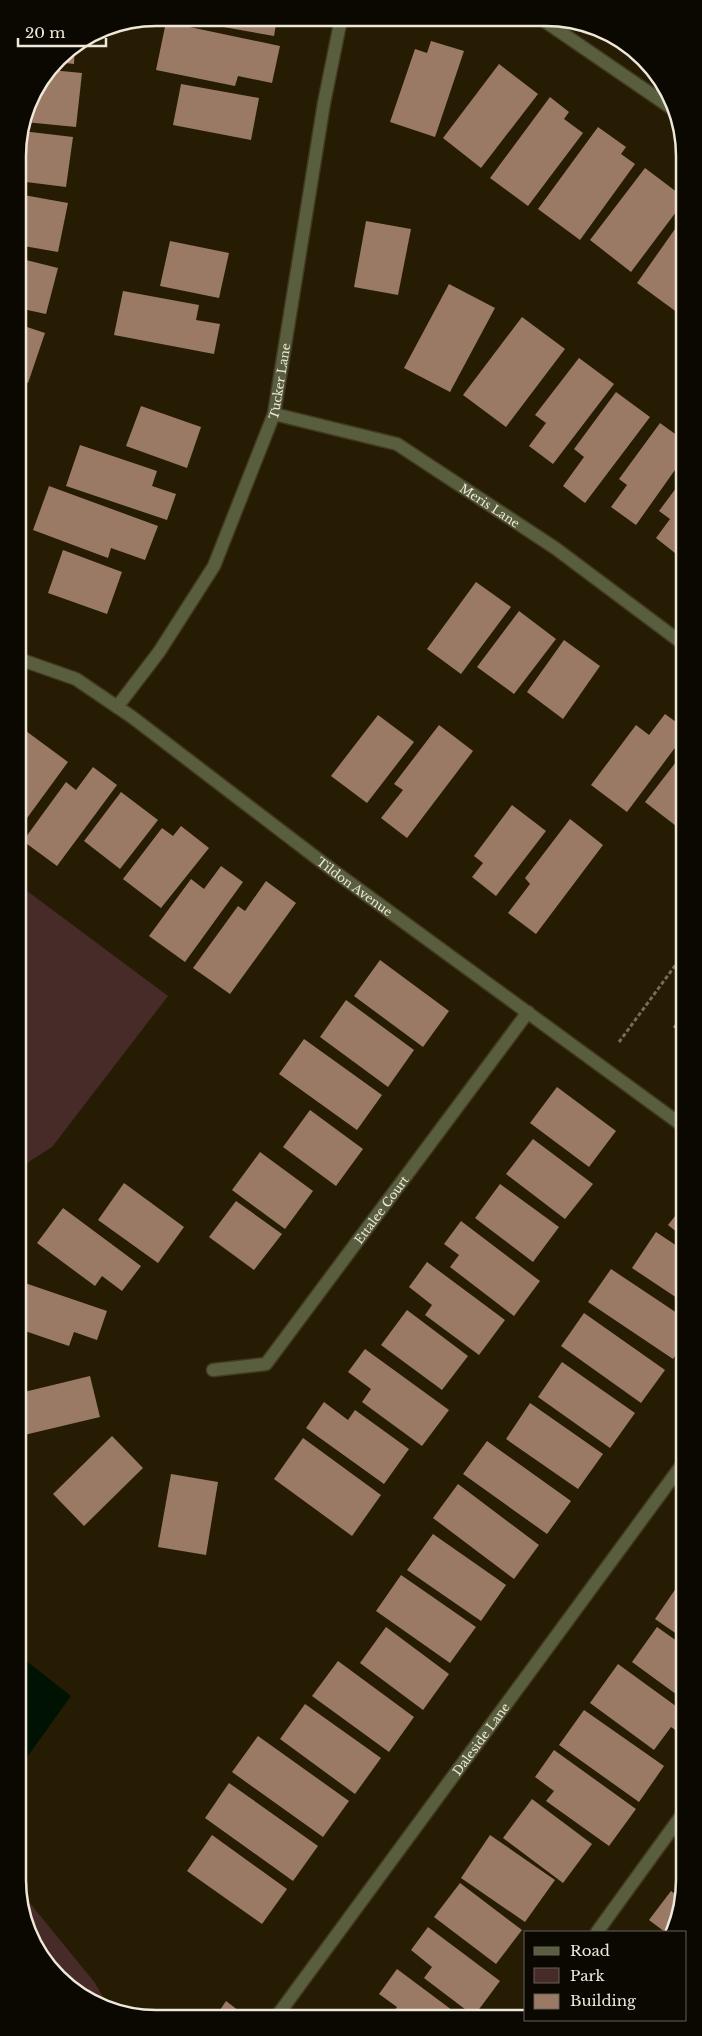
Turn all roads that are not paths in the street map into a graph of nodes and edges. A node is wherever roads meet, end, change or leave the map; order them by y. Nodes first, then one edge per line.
1 (339, 27) edge
2 (553, 27) edge
3 (664, 104) edge
4 (274, 414) junction
5 (676, 637) edge
6 (27, 662) edge
7 (118, 707) junction
8 (528, 1012) junction
9 (675, 1120) edge
10 (212, 1370) dead end
11 (675, 1474) edge
12 (675, 1824) edge
13 (598, 1931) edge
14 (281, 2010) edge

1 - 4 street, Tucker Lane
2 - 3 street
4 - 5 street, Meris Lane
4 - 7 street, Tucker Lane
6 - 7 street, Tildon Avenue
7 - 8 street, Tildon Avenue
8 - 9 street, Tildon Avenue
8 - 10 street, Ettalee Court
11 - 14 street, Daleside Lane
12 - 13 street

